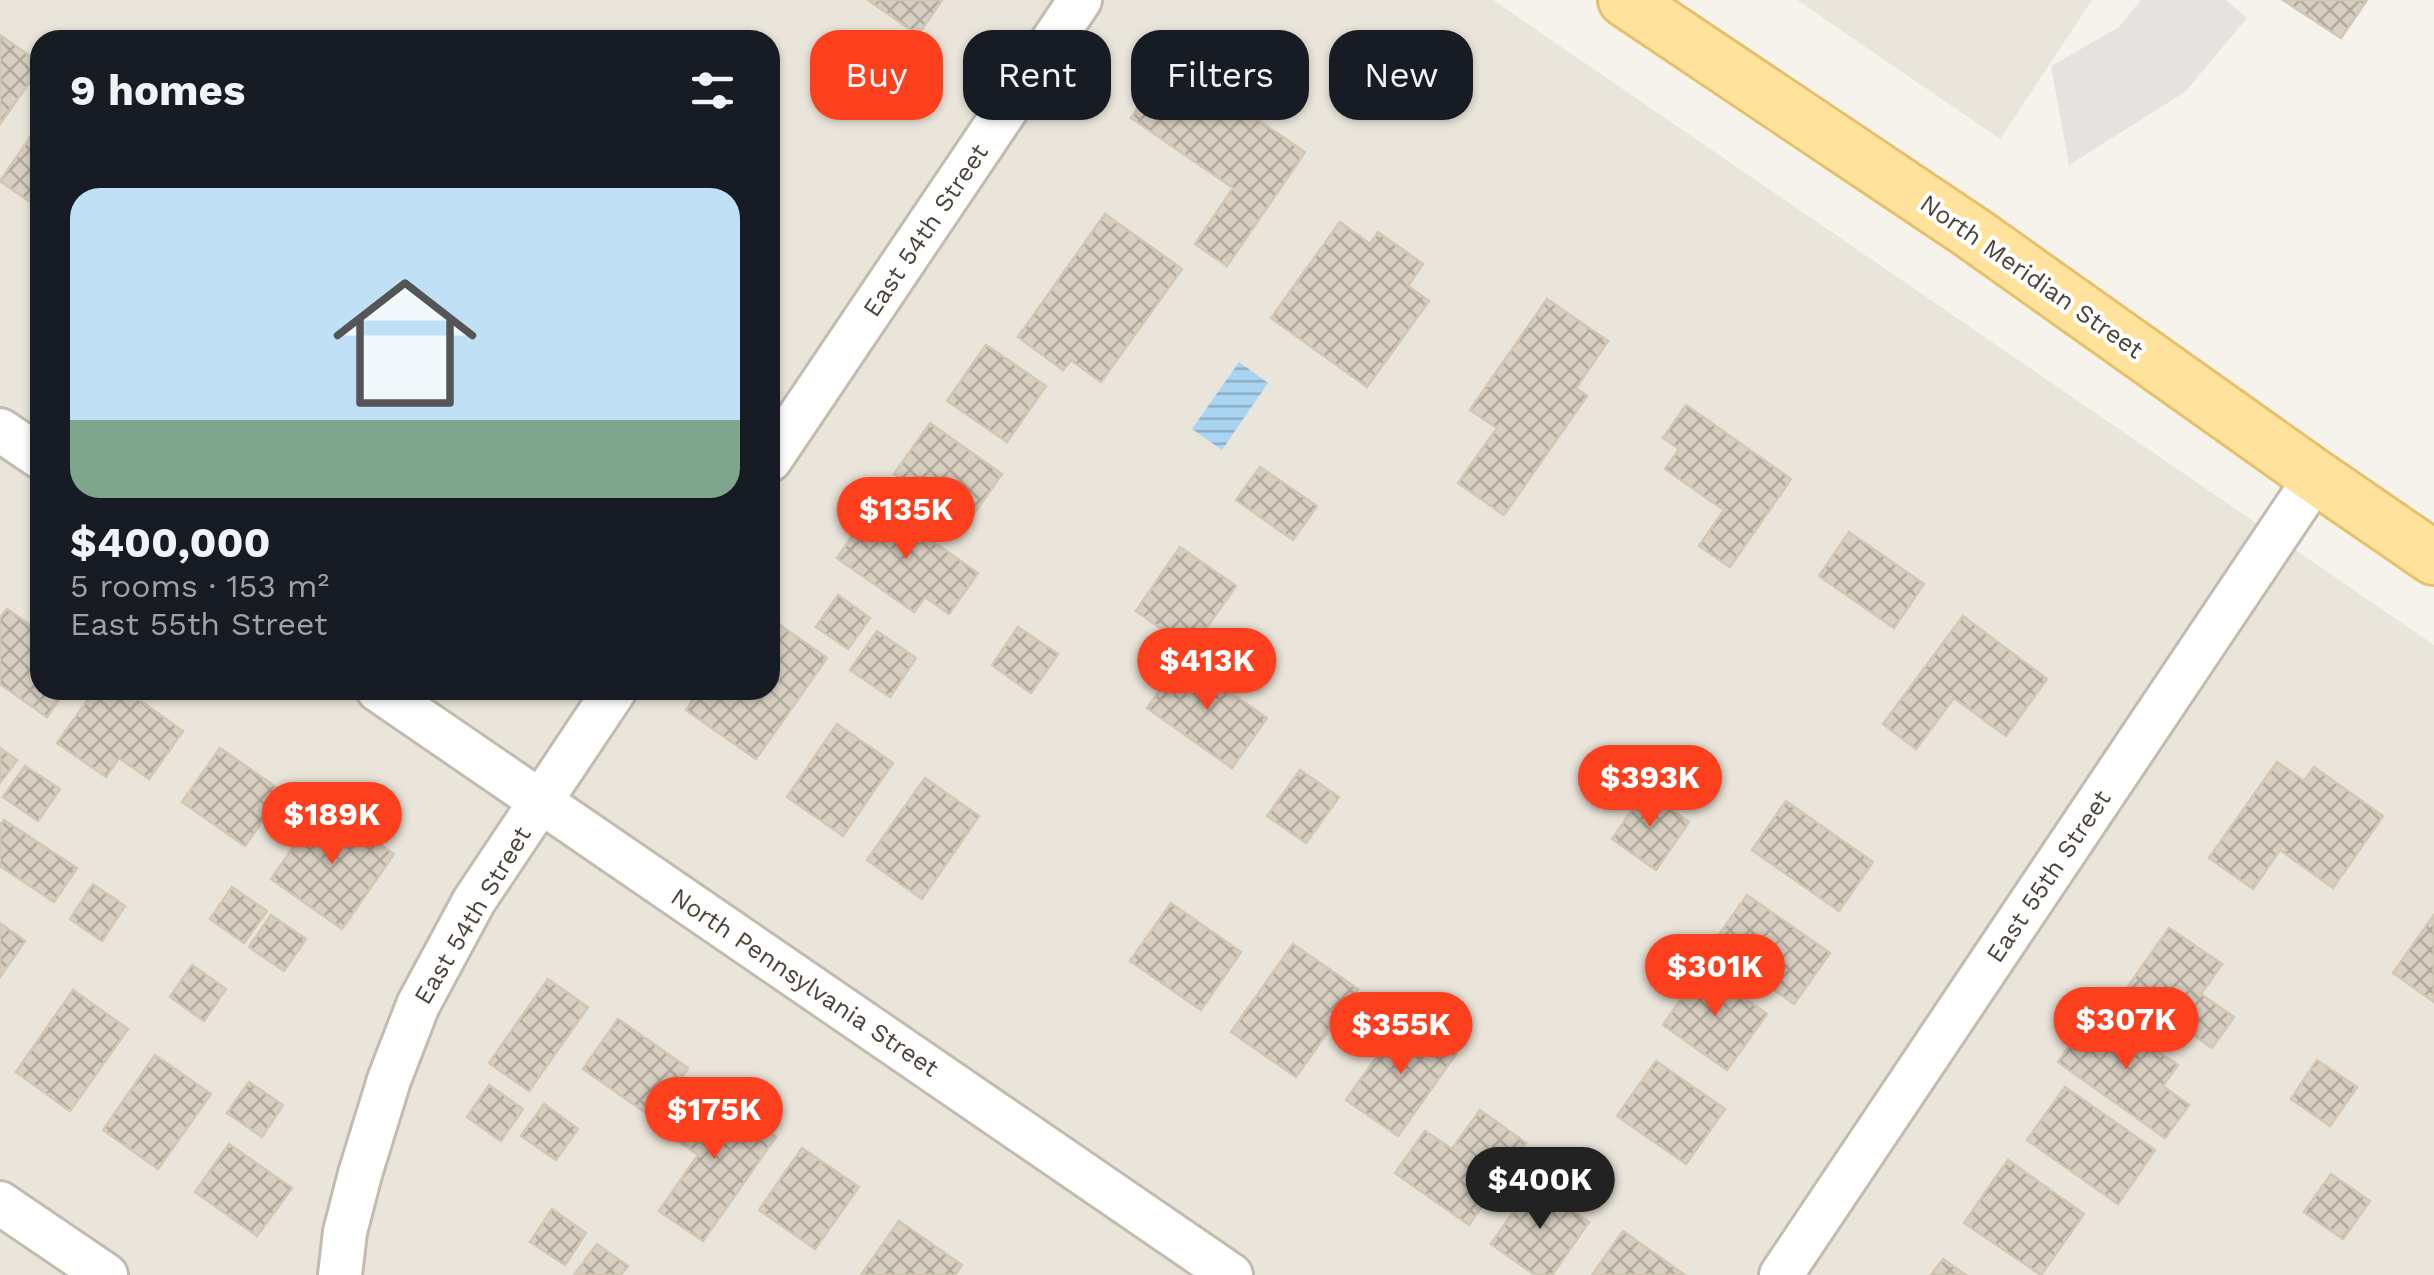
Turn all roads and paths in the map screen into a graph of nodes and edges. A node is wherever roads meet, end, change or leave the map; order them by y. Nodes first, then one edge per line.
1 (1080, 0) edge
2 (1625, 0) edge
3 (0, 430) edge
4 (780, 445) edge
5 (30, 450) edge
6 (2316, 477) junction
7 (2434, 558) edge
8 (393, 700) edge
9 (608, 700) edge
10 (540, 801) junction
11 (0, 1203) edge
12 (106, 1275) edge
13 (340, 1275) edge
14 (1231, 1275) edge
15 (1781, 1275) edge

1 - 4 street, East 54th Street
2 - 6 main road, North Meridian Street
3 - 5 street
6 - 7 main road, North Meridian Street
6 - 15 street, East 55th Street
8 - 10 street, North Pennsylvania Street
9 - 10 street, East 54th Street
10 - 13 street, East 54th Street
10 - 14 street, North Pennsylvania Street
11 - 12 street

